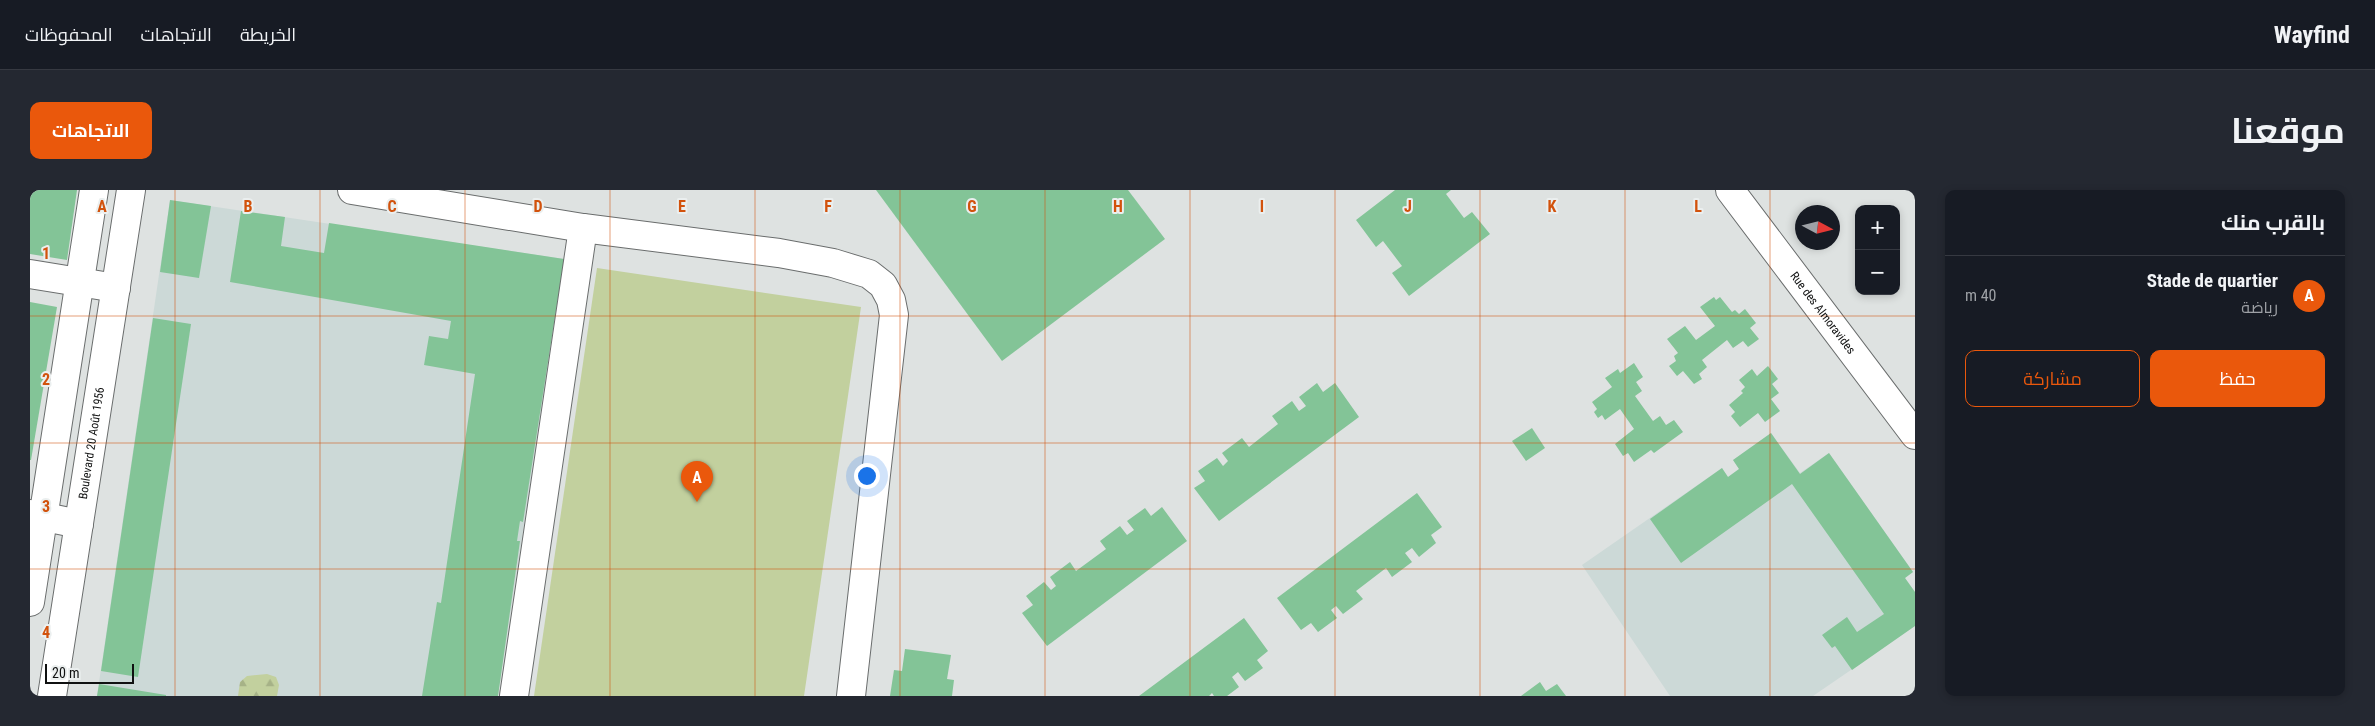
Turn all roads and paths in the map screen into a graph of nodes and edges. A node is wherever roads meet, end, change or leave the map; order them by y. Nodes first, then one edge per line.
1 (94, 190) edge
2 (131, 190) edge
3 (352, 190) edge
4 (1730, 190) edge
5 (583, 228) junction
6 (30, 274) edge
7 (78, 282) junction
8 (116, 288) junction
9 (1915, 435) edge
10 (37, 515) edge
11 (79, 524) junction
12 (30, 602) edge
13 (52, 696) edge
14 (514, 696) edge
15 (851, 696) edge

1 - 7 street
2 - 8 street, Boulevard 20 Août 1956
3 - 5 street
4 - 9 street, Rue des Almoravides
5 - 14 street
5 - 15 street
6 - 7 street
7 - 8 street
7 - 10 street
8 - 11 street, Boulevard 20 Août 1956
10 - 11 street
10 - 12 street
11 - 13 street, Boulevard 20 Août 1956

